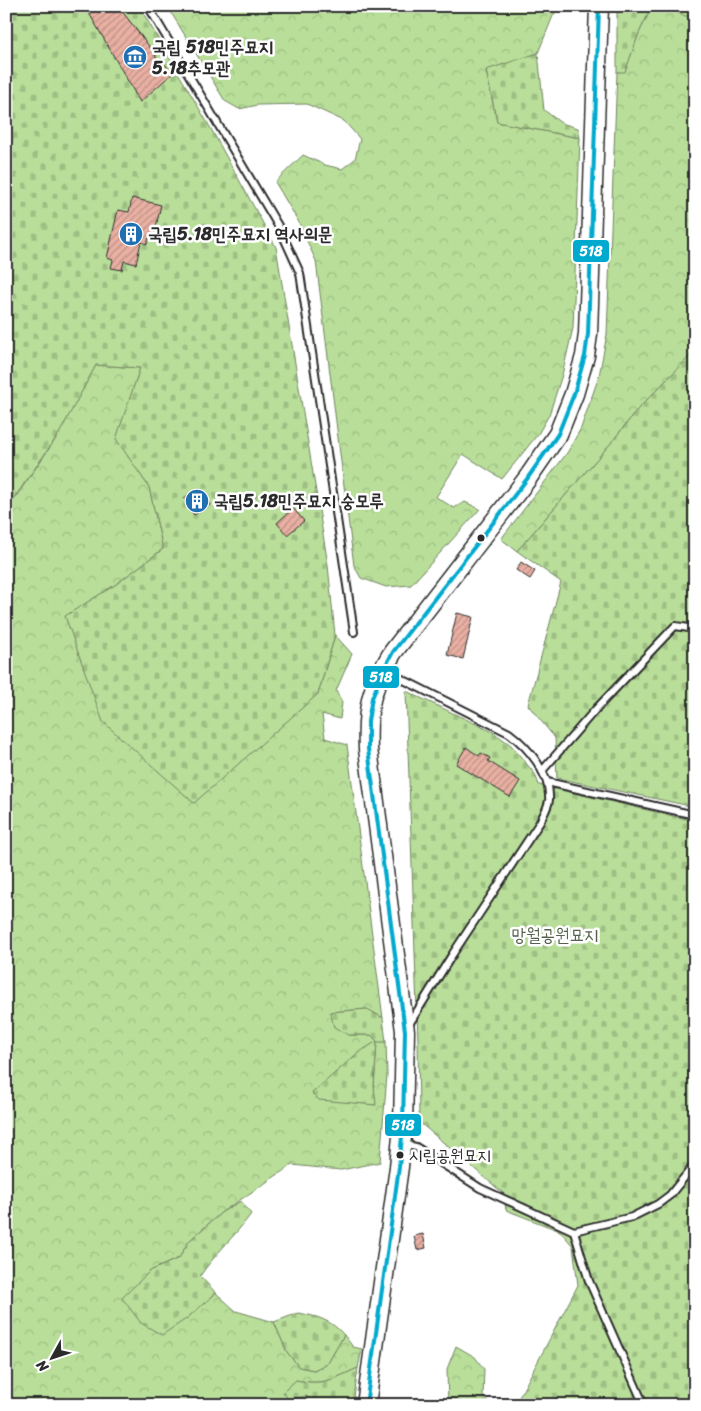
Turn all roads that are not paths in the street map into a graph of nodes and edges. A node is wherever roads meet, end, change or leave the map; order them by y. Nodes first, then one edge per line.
1 (148, 6) edge
2 (599, 6) edge
3 (354, 632) dead end
4 (695, 632) edge
5 (383, 669) junction
6 (542, 771) junction
7 (547, 782) junction
8 (695, 816) edge
9 (405, 1031) junction
10 (401, 1144) junction
11 (695, 1164) edge
12 (574, 1231) junction
13 (366, 1405) edge
14 (644, 1405) edge

1 - 3 lane
2 - 5 main road
4 - 6 lane
5 - 6 lane
5 - 9 main road
6 - 7 lane
7 - 8 lane
7 - 9 lane
9 - 10 main road
10 - 12 lane
10 - 13 main road
11 - 12 lane
12 - 14 lane

